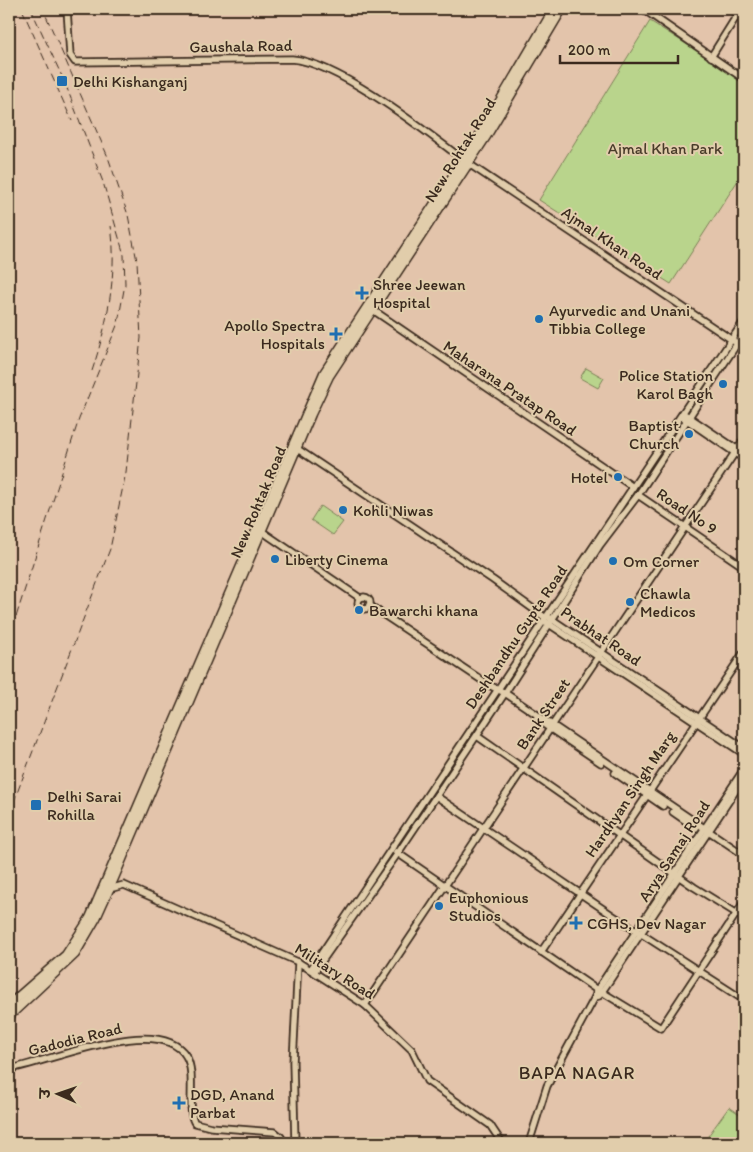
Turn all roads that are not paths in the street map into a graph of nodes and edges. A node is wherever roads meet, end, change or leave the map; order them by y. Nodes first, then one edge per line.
1 (67, 9) edge
2 (554, 9) edge
3 (562, 9) edge
4 (643, 9) edge
5 (741, 9) edge
6 (711, 57) junction
7 (744, 79) edge
8 (9, 93) edge
9 (9, 109) edge
10 (466, 162) junction
11 (373, 310) junction
12 (744, 321) edge
13 (744, 333) edge
14 (735, 341) junction
15 (744, 348) edge
16 (682, 414) junction
17 (688, 418) junction
18 (744, 439) edge
19 (296, 448) junction
20 (736, 451) junction
21 (744, 454) edge
22 (744, 459) edge
23 (634, 487) junction
24 (638, 495) junction
25 (686, 527) junction
26 (259, 529) junction
27 (744, 567) edge
28 (360, 598) junction
29 (369, 605) junction
30 (547, 619) junction
31 (744, 652) edge
32 (600, 655) junction
33 (497, 691) junction
34 (504, 695) junction
35 (697, 719) junction
36 (551, 727) junction
37 (477, 736) junction
38 (744, 748) edge
39 (744, 754) edge
40 (524, 768) junction
41 (744, 769) edge
42 (744, 778) edge
43 (647, 793) junction
44 (436, 796) junction
45 (485, 827) junction
46 (706, 831) junction
47 (619, 834) junction
48 (395, 851) junction
49 (744, 855) edge
50 (744, 859) edge
51 (677, 875) junction
52 (444, 887) junction
53 (109, 890) junction
54 (580, 893) junction
55 (744, 902) edge
56 (736, 914) junction
57 (744, 918) edge
58 (640, 931) junction
59 (541, 952) junction
60 (298, 962) junction
61 (313, 970) junction
62 (698, 970) junction
63 (600, 991) junction
64 (744, 1000) edge
65 (9, 1005) edge
66 (364, 1005) junction
67 (9, 1016) edge
68 (9, 1069) edge
69 (284, 1143) edge
70 (295, 1143) edge
71 (502, 1143) edge
72 (529, 1143) edge

1 - 10 street, Gaushala Road
2 - 10 main road, New Rohtak Road
3 - 10 main road, New Rohtak Road
4 - 6 street
5 - 6 street
6 - 7 street
8 - 9 street
10 - 11 main road, New Rohtak Road
10 - 14 street, Ajmal Khan Road
10 - 26 main road, New Rohtak Road
11 - 19 main road, New Rohtak Road
11 - 23 street, Maharana Pratap Road
12 - 14 street, Deshbandhu Gupta Road
13 - 14 street, Deshbandhu Gupta Road
14 - 15 street, Ajmal Khan Road
14 - 16 street, Deshbandhu Gupta Road
14 - 17 street, Deshbandhu Gupta Road
16 - 17 street
16 - 23 street, Deshbandhu Gupta Road
17 - 20 street
17 - 24 street, Deshbandhu Gupta Road
18 - 20 street, Bank Street
19 - 26 main road, New Rohtak Road
19 - 30 street, Prabhat Road
20 - 21 street
20 - 22 street
20 - 25 street, Bank Street
23 - 30 street, Deshbandhu Gupta Road
24 - 25 street, Road No 9
24 - 30 street, Deshbandhu Gupta Road
25 - 27 street, Road No 9
25 - 32 street, Bank Street
26 - 28 street
26 - 53 main road, New Rohtak Road
26 - 65 main road, New Rohtak Road
28 - 29 street
28 - 29 street
29 - 33 street
30 - 32 street, Prabhat Road
30 - 33 street, Deshbandhu Gupta Road
30 - 34 street, Deshbandhu Gupta Road
31 - 35 street, Hardhyan Singh Marg
32 - 35 street, Prabhat Road
32 - 36 street, Bank Street
33 - 34 street
33 - 48 street, Deshbandhu Gupta Road
34 - 36 street
34 - 37 street, Deshbandhu Gupta Road
35 - 38 street
35 - 39 street
35 - 43 street, Hardhyan Singh Marg
36 - 40 street, Bank Street
36 - 43 street
37 - 40 street
37 - 44 street, Deshbandhu Gupta Road
40 - 45 street, Bank Street
40 - 47 street
41 - 46 street, Arya Samaj Road
42 - 46 street
43 - 46 street
43 - 47 street, Hardhyan Singh Marg
44 - 45 street
44 - 48 street, Deshbandhu Gupta Road
45 - 52 street, Bank Street
45 - 54 street
46 - 49 street
46 - 50 street
46 - 51 street, Arya Samaj Road
47 - 51 street
47 - 54 street, Hardhyan Singh Marg
48 - 52 street
48 - 61 street, Deshbandhu Gupta Road
51 - 56 street
51 - 58 street, Arya Samaj Road
52 - 59 street
52 - 66 street, Bank Street
53 - 60 street, Military Road
53 - 67 main road, New Rohtak Road
54 - 58 street
54 - 59 street, Hardhyan Singh Marg
55 - 56 street
56 - 57 street
56 - 62 street
58 - 62 street
58 - 63 street, Arya Samaj Road
59 - 63 street
60 - 61 street, Military Road
60 - 70 street
61 - 66 street, Military Road
62 - 63 street
62 - 64 street
63 - 72 street, Arya Samaj Road
66 - 71 street, Military Road
68 - 69 street, Gadodia Road

